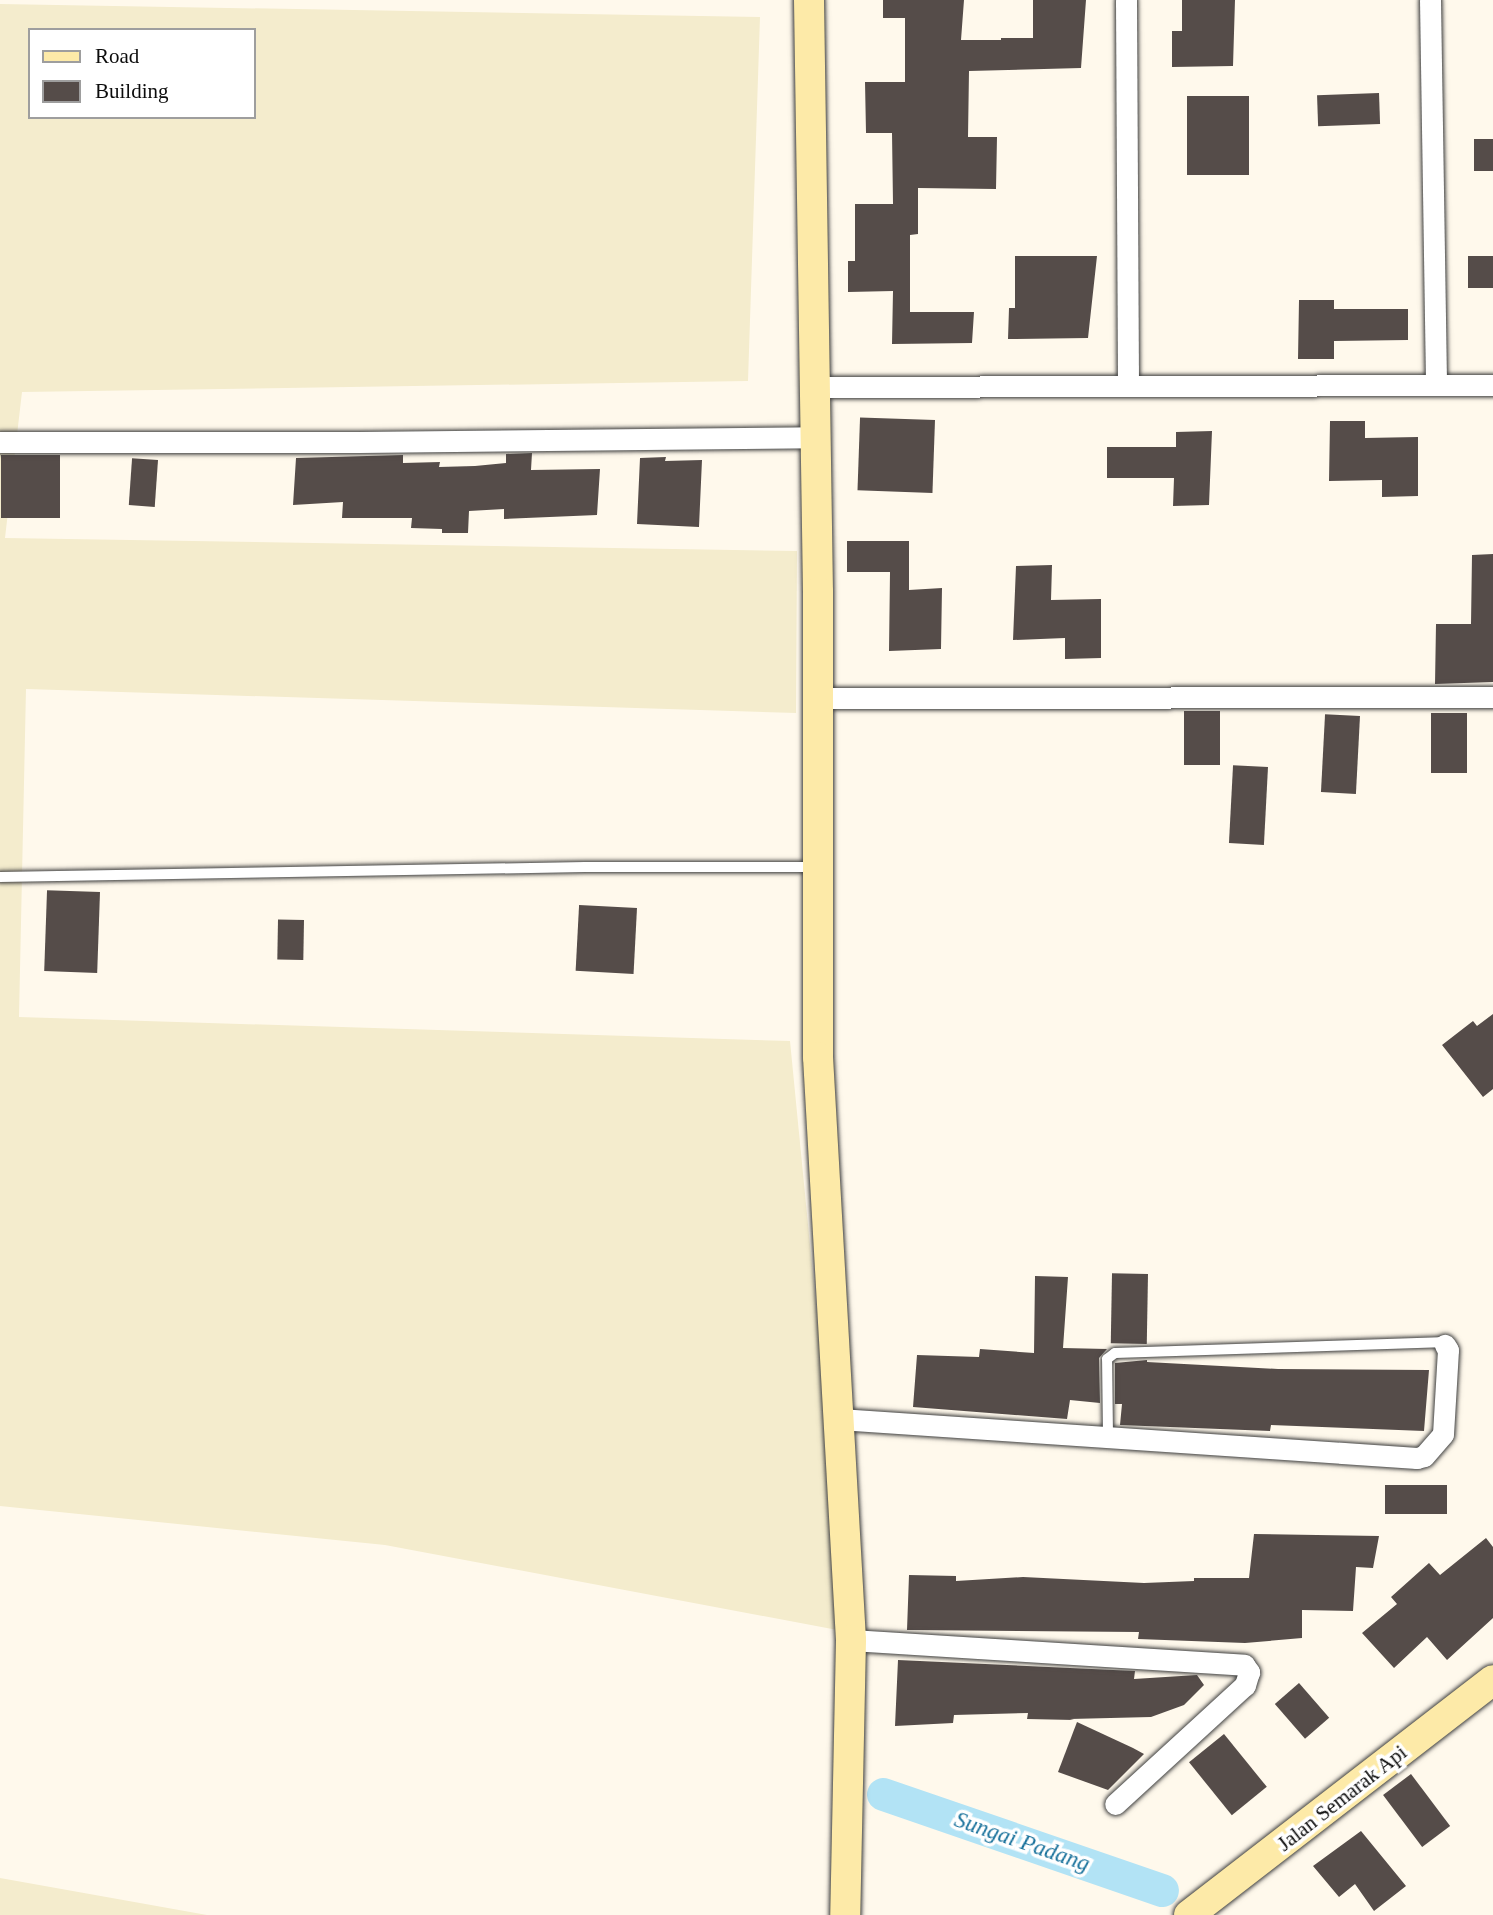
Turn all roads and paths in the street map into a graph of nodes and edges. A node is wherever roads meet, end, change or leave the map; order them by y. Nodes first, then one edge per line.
1 (809, 0) edge
2 (1126, 0) edge
3 (1430, 0) edge
4 (1128, 385) junction
5 (1436, 385) junction
6 (1493, 385) edge
7 (816, 387) junction
8 (816, 437) junction
9 (0, 442) edge
10 (1493, 697) edge
11 (818, 698) junction
12 (818, 867) junction
13 (0, 877) edge
14 (1445, 1345) joint
15 (839, 1419) junction
16 (1108, 1436) junction
17 (851, 1640) junction
18 (1493, 1680) edge
19 (1115, 1804) dead end
20 (845, 1915) edge
21 (1189, 1915) edge

1 - 7 street
2 - 4 street
3 - 5 street
4 - 5 street
4 - 7 street
5 - 6 street
7 - 8 street
8 - 9 street
8 - 11 street
10 - 11 street
11 - 12 street
12 - 13 lane
12 - 15 street
14 - 16 lane
14 - 16 street
15 - 16 street
15 - 17 street
17 - 19 street
17 - 20 street
18 - 21 street, Jalan Semarak Api

